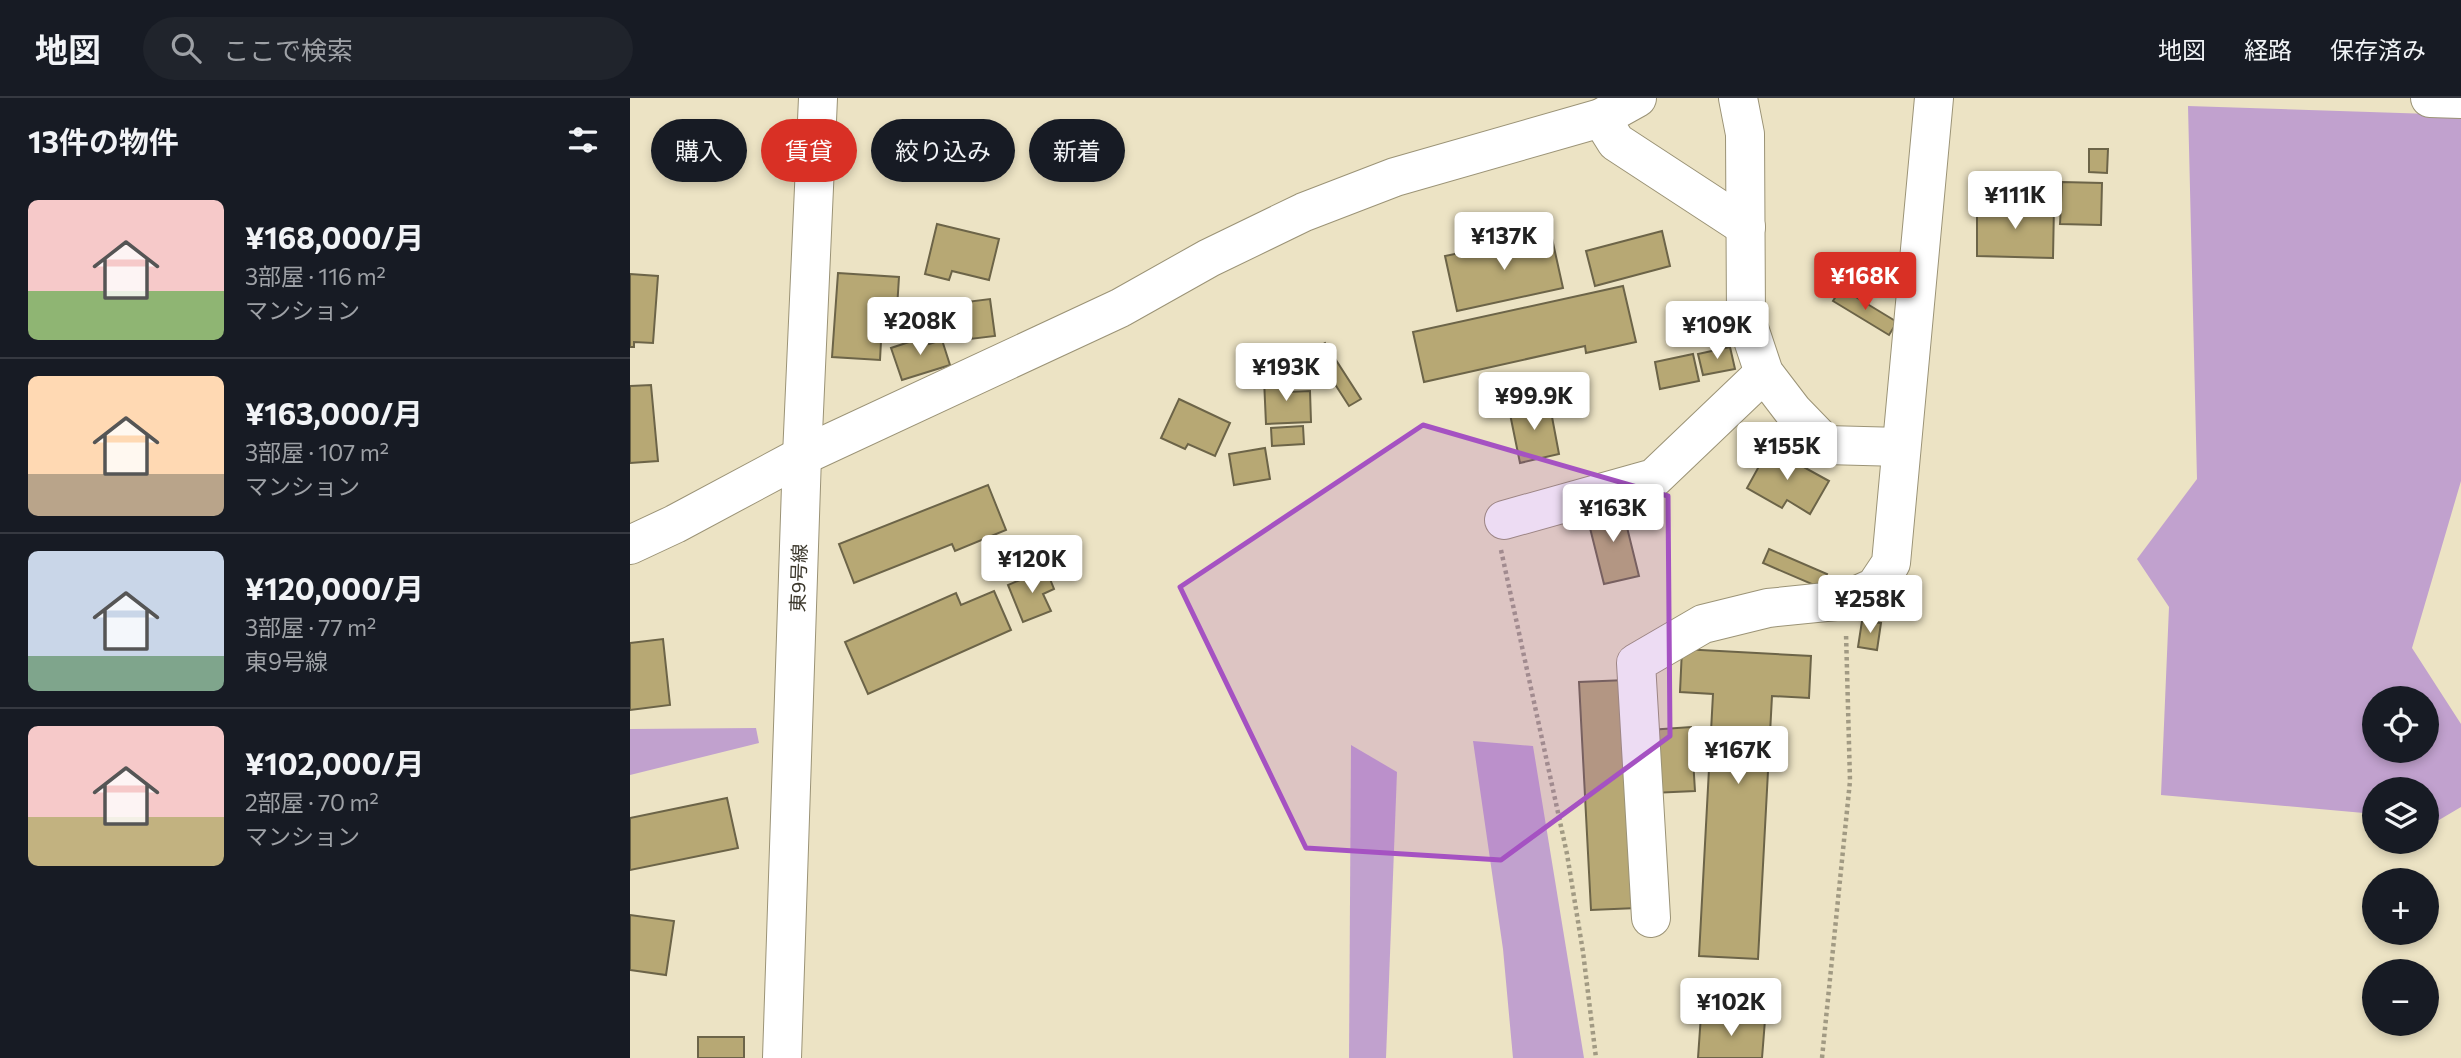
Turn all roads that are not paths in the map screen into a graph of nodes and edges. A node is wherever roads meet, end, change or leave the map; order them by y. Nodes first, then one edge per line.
1 (818, 98) edge
2 (1637, 98) edge
3 (1738, 98) edge
4 (1934, 98) edge
5 (2430, 98) edge
6 (2461, 99) edge
7 (1601, 118) junction
8 (1746, 227) junction
9 (1764, 373) junction
10 (1901, 447) junction
11 (802, 456) junction
12 (1504, 520) road end
13 (630, 545) edge
14 (1651, 918) dead end
15 (782, 1058) edge

1 - 11 street, 東9号線
2 - 7 street
3 - 8 street
4 - 10 street
5 - 6 street
7 - 8 street
7 - 11 street
8 - 9 street
9 - 10 street
9 - 12 street
10 - 14 street
11 - 13 street
11 - 15 street, 東9号線

